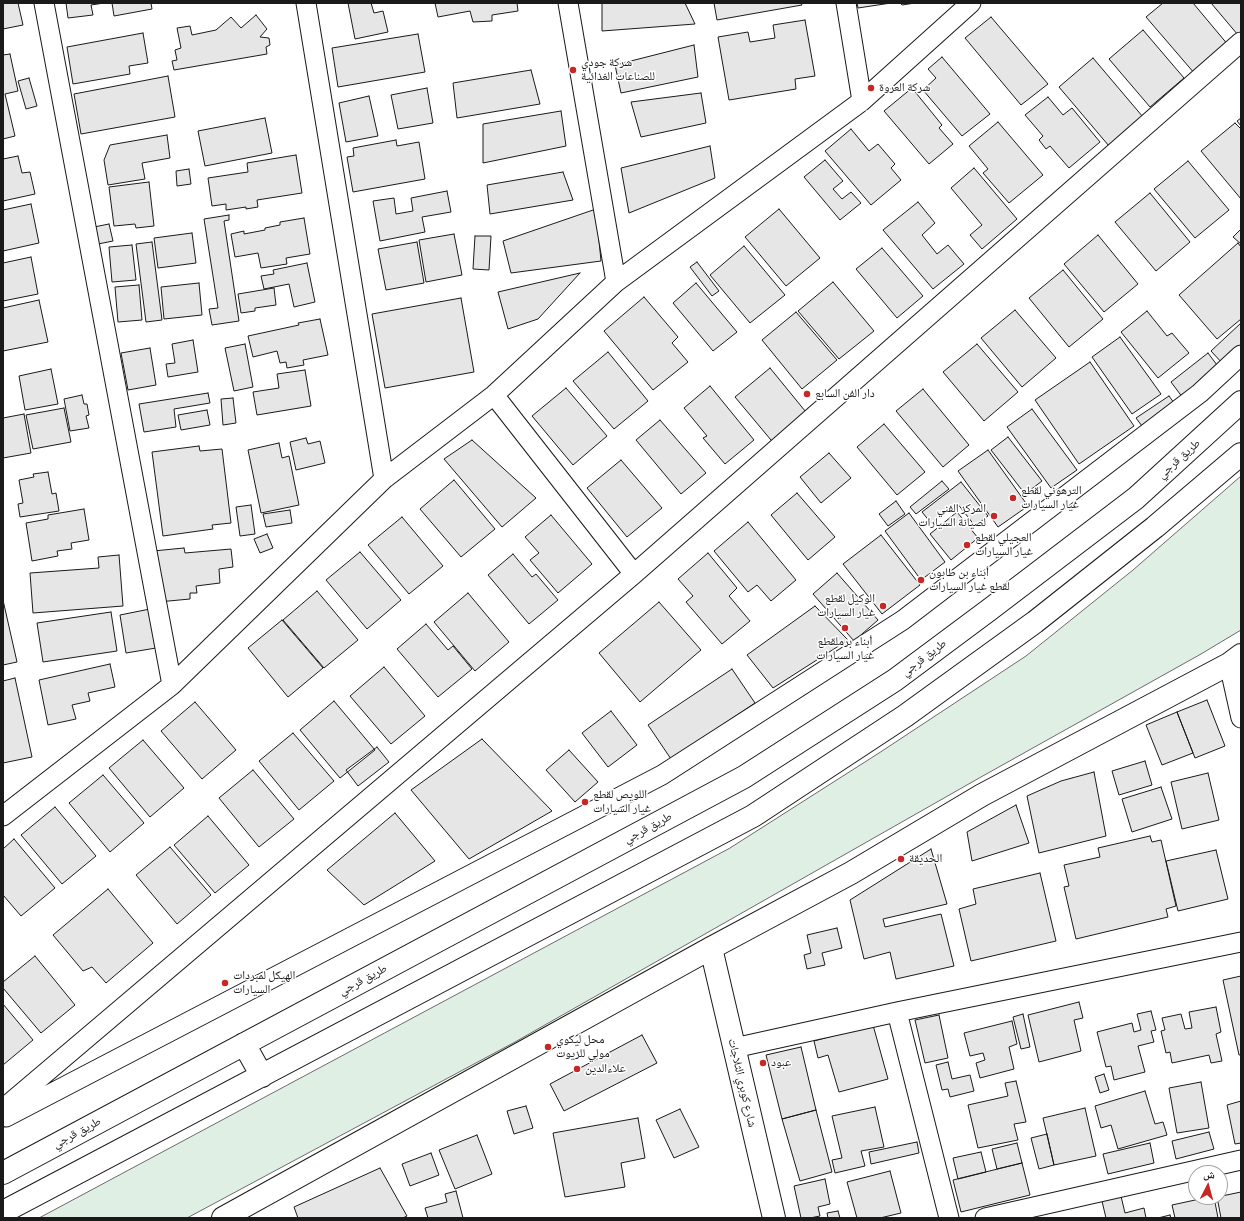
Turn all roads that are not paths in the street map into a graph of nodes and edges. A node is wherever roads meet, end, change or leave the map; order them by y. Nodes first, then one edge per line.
1 (44, 3) edge
2 (306, 3) edge
3 (568, 3) edge
4 (846, 3) edge
5 (971, 3) edge
6 (1241, 42) edge
7 (862, 101) junction
8 (616, 282) junction
9 (1241, 355) edge
10 (494, 395) junction
11 (1241, 402) edge
12 (1241, 454) edge
13 (384, 479) junction
14 (634, 574) junction
15 (1235, 660) edge
16 (172, 685) junction
17 (1241, 718) edge
18 (3, 816) edge
19 (1241, 942) edge
20 (711, 948) junction
21 (897, 1012) junction
22 (244, 1044) junction
23 (734, 1048) junction
24 (262, 1076) junction
25 (3, 1110) edge
26 (3, 1118) edge
27 (1241, 1160) edge
28 (3, 1173) edge
29 (3, 1212) edge
30 (223, 1218) edge
31 (774, 1218) edge
32 (949, 1218) edge
33 (985, 1218) edge

1 - 16 street
2 - 13 street
3 - 8 street
4 - 7 street
5 - 7 street
6 - 14 street
7 - 8 street
8 - 10 street
9 - 26 street
10 - 13 street
10 - 14 street
11 - 22 main road, طريق قرجي
12 - 24 main road
13 - 16 street
14 - 25 street
15 - 17 street
15 - 20 main road
16 - 18 street
19 - 21 street
20 - 23 main road, شارع كوبري الثلاجات
20 - 30 main road
21 - 23 street
21 - 32 street
22 - 24 main road
22 - 28 main road, طريق قرجي
23 - 31 main road, شارع كوبري الثلاجات
24 - 29 main road
27 - 33 street

